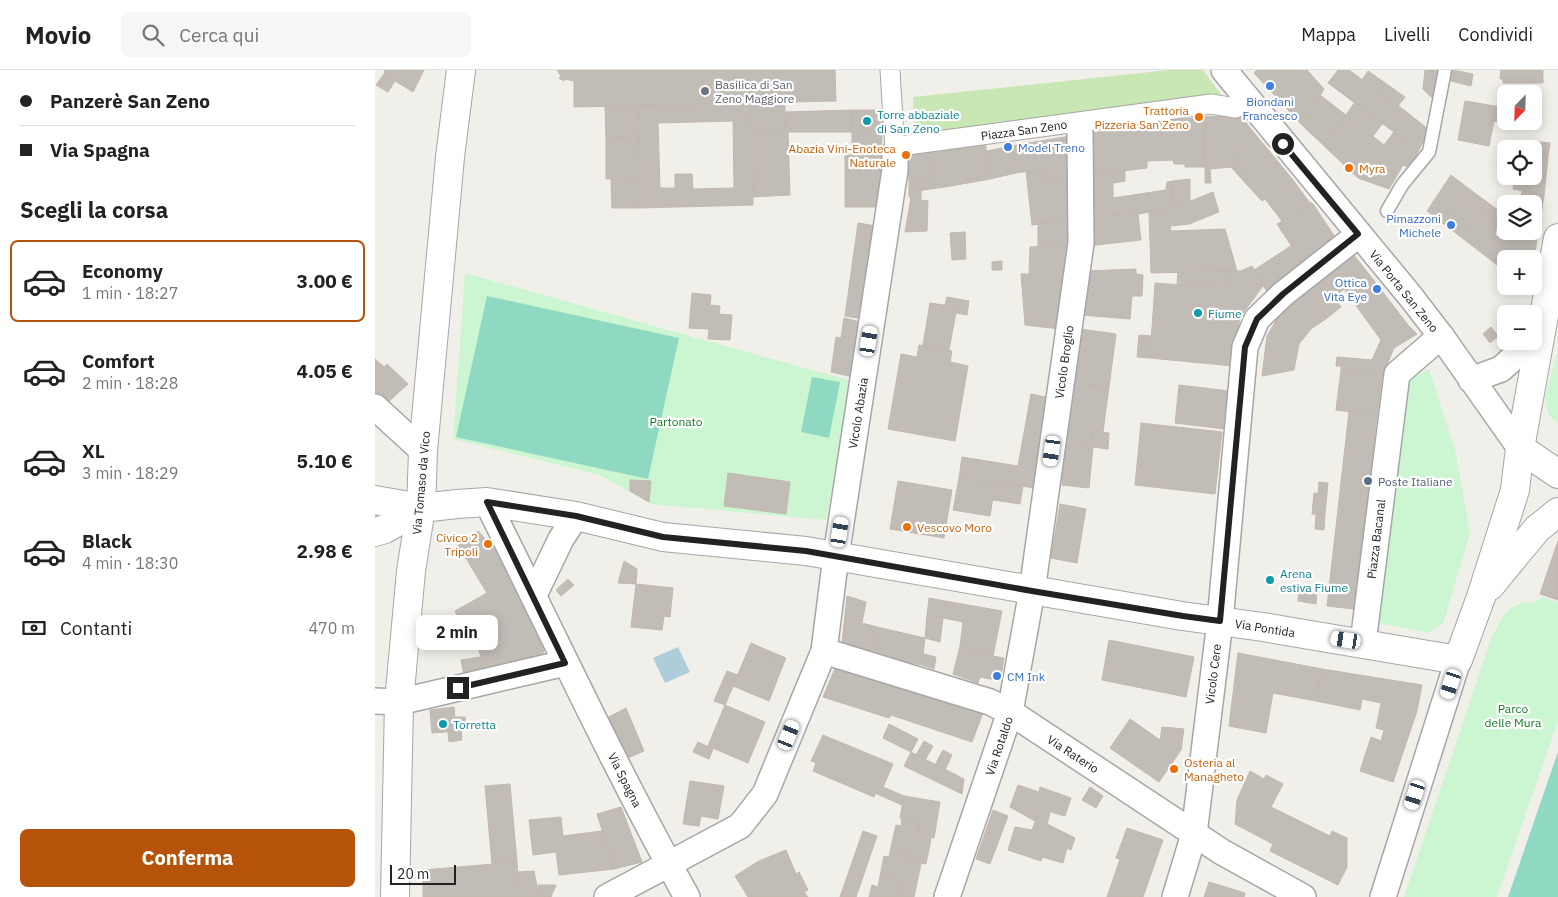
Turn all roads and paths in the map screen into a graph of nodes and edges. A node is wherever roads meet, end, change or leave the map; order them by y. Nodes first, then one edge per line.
1 (461, 70) edge
2 (890, 70) edge
3 (1224, 70) edge
4 (1445, 70) edge
5 (1236, 108) dead end
6 (1080, 132) dead end
7 (895, 152) junction
8 (1387, 210) dead end
9 (1358, 234) junction
10 (1558, 238) edge
11 (1542, 310) edge
12 (1441, 336) junction
13 (1522, 350) edge
14 (1534, 350) edge
15 (1471, 380) junction
16 (375, 407) edge
17 (1520, 448) junction
18 (423, 451) junction
19 (1558, 474) edge
20 (375, 500) edge
21 (487, 502) junction
22 (421, 508) junction
23 (1558, 512) edge
24 (576, 516) junction
25 (375, 532) edge
26 (836, 556) junction
27 (1032, 591) junction
28 (534, 595) junction
29 (1481, 597) junction
30 (1220, 621) junction
31 (1469, 629) junction
32 (1363, 643) junction
33 (824, 651) junction
34 (1426, 654) junction
35 (1458, 660) junction
36 (565, 663) junction
37 (387, 702) edge
38 (1010, 712) junction
39 (1194, 834) junction
40 (668, 864) junction
41 (395, 897) edge
42 (607, 897) edge
43 (687, 897) edge
44 (947, 897) edge
45 (1175, 897) edge
46 (1303, 897) edge
47 (1383, 897) edge

1 - 18 street, Via Tomaso da Vico
2 - 7 street
3 - 9 street, Via Porta San Zeno
4 - 8 lane
5 - 7 street, Piazza San Zeno
6 - 27 street, Vicolo Broglio
7 - 26 street, Vicolo Abazia
9 - 12 street, Via Porta San Zeno
9 - 30 street, Vicolo Cere
10 - 11 street
12 - 15 street, Via Porta San Zeno
12 - 32 street, Piazza Bacanal
13 - 15 street
14 - 17 street
15 - 17 street, Via Porta San Zeno
16 - 18 street
17 - 19 street
17 - 29 street
18 - 22 street, Via Tomaso da Vico
20 - 22 street, Via Pontida
21 - 22 street, Via Pontida
21 - 24 street, Via Pontida
21 - 28 street, Via Spagna
22 - 25 street, Via Pontida
22 - 37 street, Via Tomaso da Vico
23 - 29 street
24 - 26 street, Via Pontida
24 - 28 street
26 - 27 street, Via Pontida
26 - 33 street, Vicolo Abazia
27 - 30 street, Via Pontida
27 - 38 street, Via Rotaldo
28 - 36 street, Via Spagna
29 - 31 street
30 - 32 street, Via Pontida
30 - 39 street, Vicolo Cere
31 - 34 street
31 - 35 street
32 - 34 street, Via Pontida
33 - 38 street, Via Raterio
33 - 40 street, Vicolo Abazia
34 - 35 street, Via Pontida
35 - 47 street
36 - 37 street
36 - 40 street, Via Spagna
37 - 41 street, Via Tomaso da Vico
38 - 39 street, Via Raterio
38 - 44 street, Via Rotaldo
39 - 45 street, Vicolo Cere
39 - 46 street, Via Raterio
40 - 42 street, Vicolo Abazia
40 - 43 street, Via Spagna

